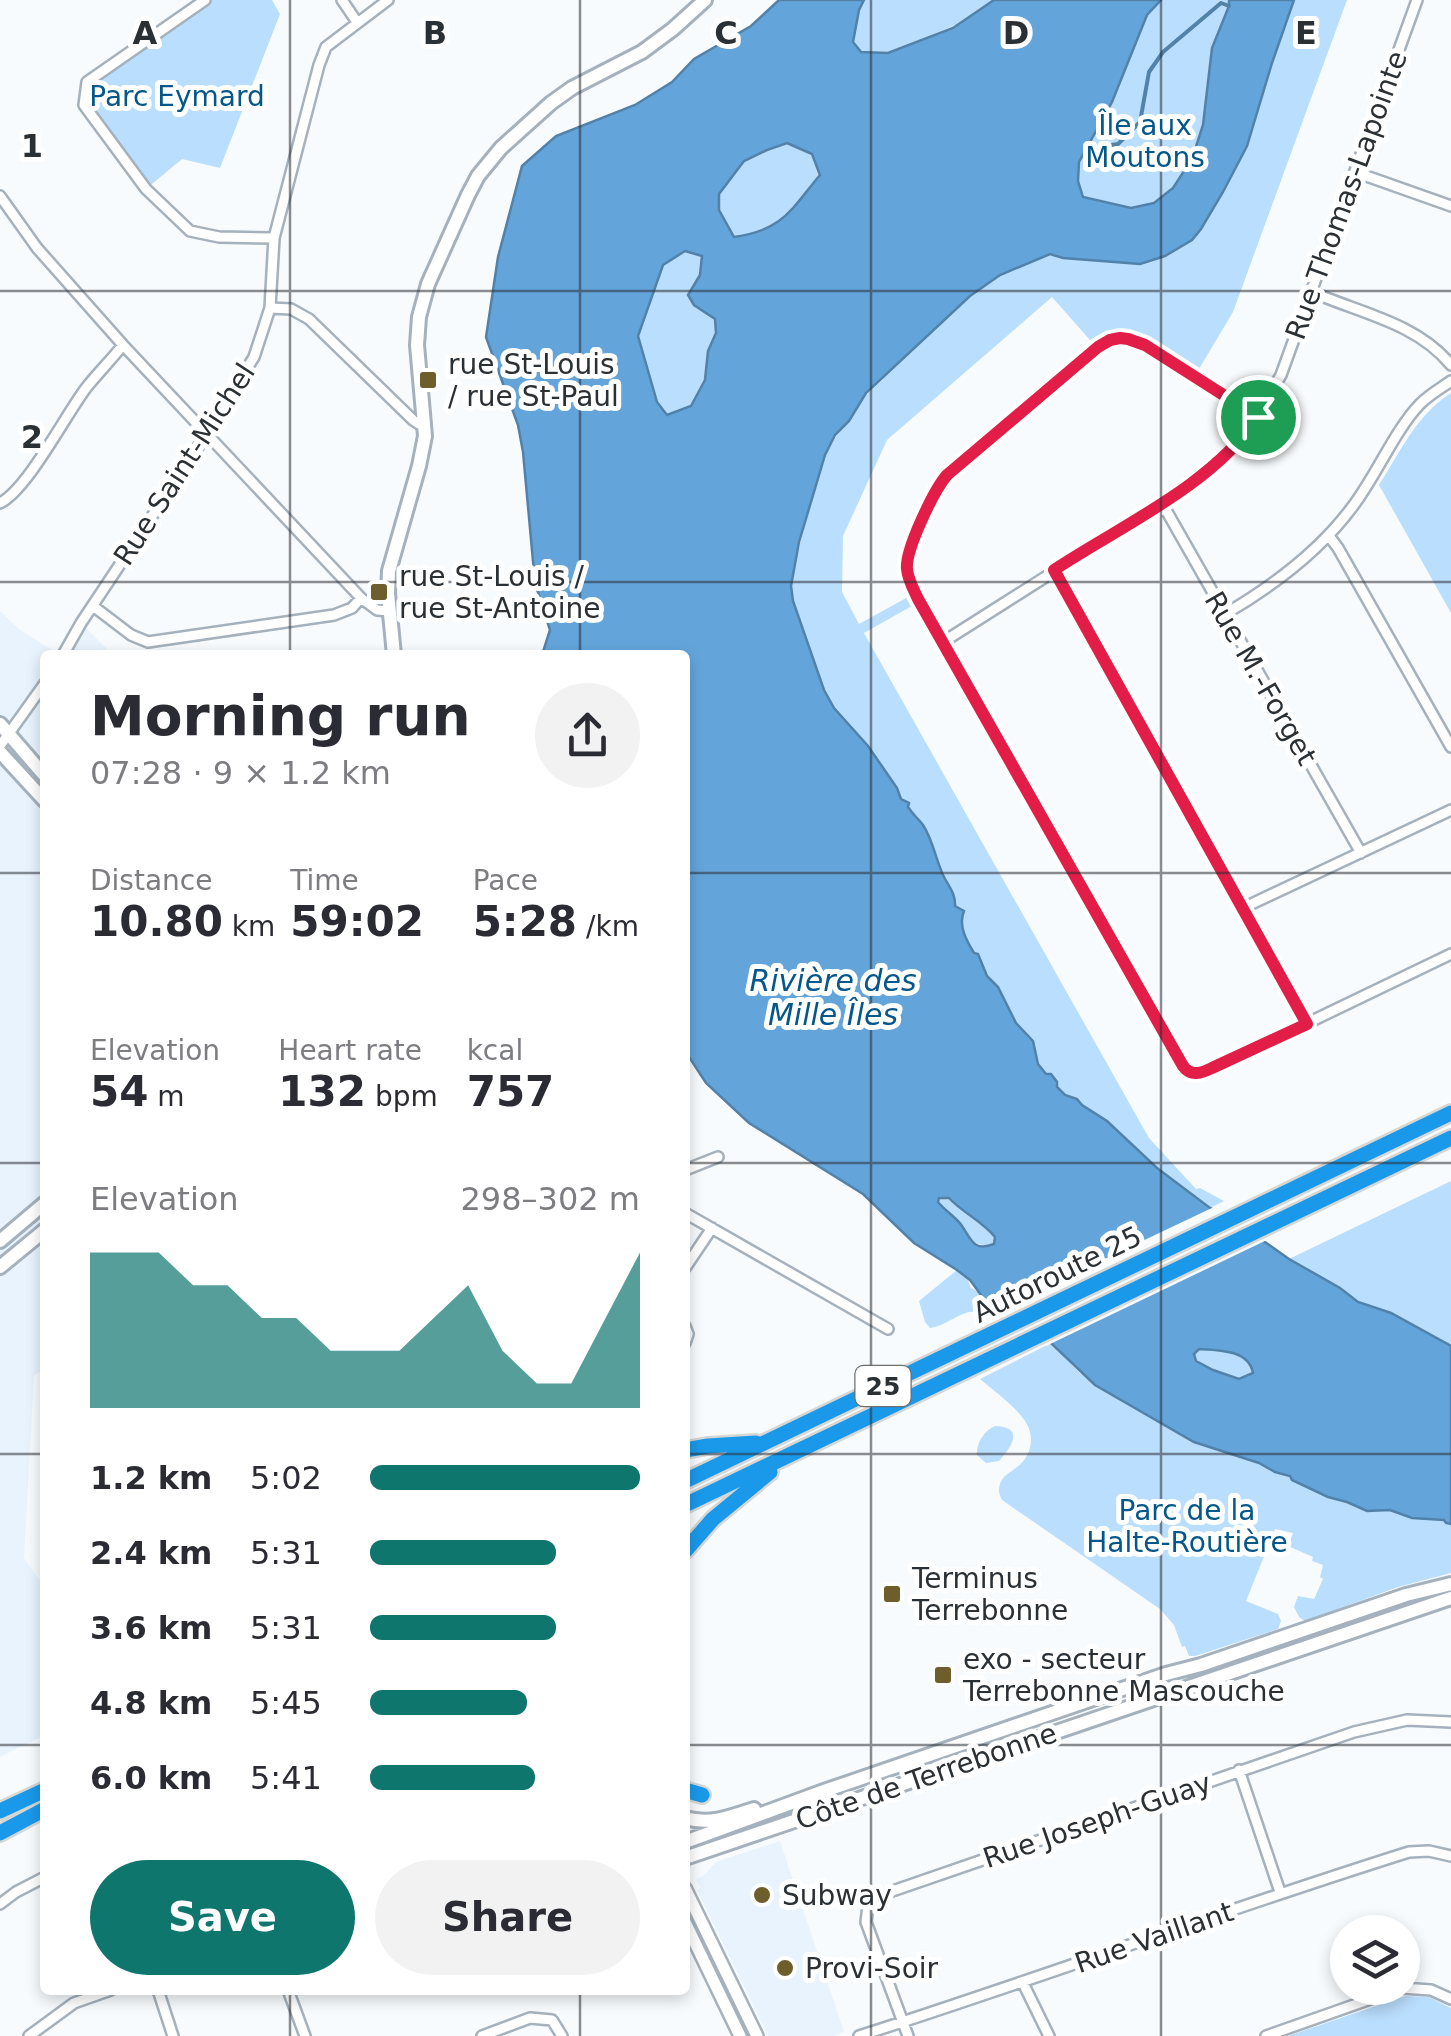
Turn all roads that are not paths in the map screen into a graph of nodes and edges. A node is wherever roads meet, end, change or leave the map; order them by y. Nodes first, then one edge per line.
1 (205, 0) edge
2 (342, 0) edge
3 (388, 0) edge
4 (705, 0) edge
5 (1417, 0) edge
6 (358, 22) junction
7 (1356, 172) junction
8 (0, 196) edge
9 (1451, 206) edge
10 (274, 238) junction
11 (1312, 292) junction
12 (270, 308) junction
13 (124, 346) junction
14 (1451, 365) edge
15 (1451, 380) edge
16 (1258, 417) junction
17 (424, 424) junction
18 (206, 436) junction
19 (1162, 503) junction
20 (0, 504) edge
21 (1328, 536) junction
22 (1054, 570) junction
23 (361, 598) junction
24 (93, 606) junction
25 (390, 611) junction
26 (1225, 614) junction
27 (943, 642) junction
28 (66, 650) edge
29 (394, 650) edge
30 (40, 690) edge
31 (0, 724) edge
32 (10, 735) junction
33 (1451, 748) edge
34 (0, 749) edge
35 (40, 770) edge
36 (40, 795) edge
37 (1451, 810) edge
38 (1361, 853) junction
39 (1243, 908) junction
40 (1451, 954) edge
41 (1307, 1024) junction
42 (1451, 1113) edge
43 (1451, 1138) edge
44 (718, 1156) dead end
45 (690, 1168) edge
46 (40, 1207) edge
47 (690, 1216) edge
48 (712, 1228) junction
49 (40, 1234) edge
50 (0, 1241) edge
51 (690, 1261) edge
52 (0, 1267) edge
53 (888, 1329) dead end
54 (765, 1442) junction
55 (690, 1450) edge
56 (792, 1454) junction
57 (690, 1478) edge
58 (690, 1504) edge
59 (690, 1545) edge
60 (1451, 1584) edge
61 (1451, 1598) edge
62 (1294, 1633) junction
63 (1299, 1648) junction
64 (1451, 1722) edge
65 (1239, 1770) junction
66 (690, 1791) edge
67 (824, 1791) junction
68 (40, 1792) edge
69 (702, 1795) dead end
70 (0, 1811) edge
71 (40, 1811) edge
72 (690, 1819) edge
73 (0, 1831) edge
74 (690, 1840) edge
75 (690, 1856) edge
76 (1451, 1856) edge
77 (40, 1880) edge
78 (1280, 1892) junction
79 (690, 1898) edge
80 (0, 1904) edge
81 (690, 1932) edge
82 (1023, 1983) junction
83 (97, 1995) edge
84 (160, 1995) edge
85 (290, 1995) edge
86 (1451, 1999) edge
87 (902, 2024) junction
88 (29, 2036) edge
89 (173, 2036) edge
90 (305, 2036) edge
91 (482, 2036) edge
92 (562, 2036) edge
93 (740, 2036) edge
94 (757, 2036) edge
95 (859, 2036) edge
96 (908, 2036) edge
97 (1049, 2036) edge
98 (1266, 2036) edge

1 - 10 street
2 - 6 street
3 - 6 street, Rue Saint-Michel
4 - 17 main road
5 - 7 street, Rue Thomas-Lapointe
6 - 10 street, Rue Saint-Michel
7 - 9 street
7 - 11 street, Rue Thomas-Lapointe
8 - 13 street
10 - 12 street, Rue Saint-Michel
11 - 14 street
11 - 16 street, Rue Thomas-Lapointe
12 - 17 street
12 - 18 street, Rue Saint-Michel
13 - 18 street
13 - 20 street
15 - 21 street
16 - 19 street, Rue Thomas-Lapointe
16 - 27 street
17 - 25 main road
18 - 23 street
18 - 24 street, Rue Saint-Michel
19 - 22 street, Rue Thomas-Lapointe
19 - 26 street, Rue M.-Forget
21 - 26 street
21 - 33 street
22 - 27 street, Rue Thomas-Lapointe
22 - 39 street
23 - 24 street
23 - 25 street
24 - 28 street, Rue Saint-Michel
25 - 29 main road
26 - 38 street, Rue M.-Forget
27 - 41 street
30 - 32 street
31 - 32 main road
32 - 34 street
32 - 35 main road
34 - 36 main road
37 - 38 street
38 - 39 street
39 - 41 street
40 - 41 street
42 - 54 highway, Autoroute 25 / 25
43 - 56 highway, Autoroute 25 / 25
44 - 45 street
46 - 50 main road
47 - 48 street
48 - 51 street
48 - 53 street
49 - 52 main road
54 - 55 highway
54 - 57 highway, Autoroute 25 / 25
56 - 58 highway, Autoroute 25 / 25
56 - 59 highway
60 - 62 main road, Côte de Terrebonne
61 - 63 main road, Côte de Terrebonne
62 - 63 main road
62 - 67 main road, Côte de Terrebonne
63 - 75 main road, Côte de Terrebonne
64 - 65 street, Rue Joseph-Guay
65 - 78 street
65 - 87 street, Rue Joseph-Guay
66 - 69 highway
67 - 72 main road
67 - 74 main road, Côte de Terrebonne
68 - 70 highway
71 - 73 highway
76 - 78 street, Rue Vaillant
77 - 80 street
78 - 82 street, Rue Vaillant
79 - 94 street
81 - 93 street
82 - 87 street, Rue Vaillant
82 - 97 street
83 - 88 street
84 - 89 street
85 - 90 street
86 - 98 street
87 - 95 street, Rue Vaillant
87 - 96 street, Rue Joseph-Guay
91 - 92 street

